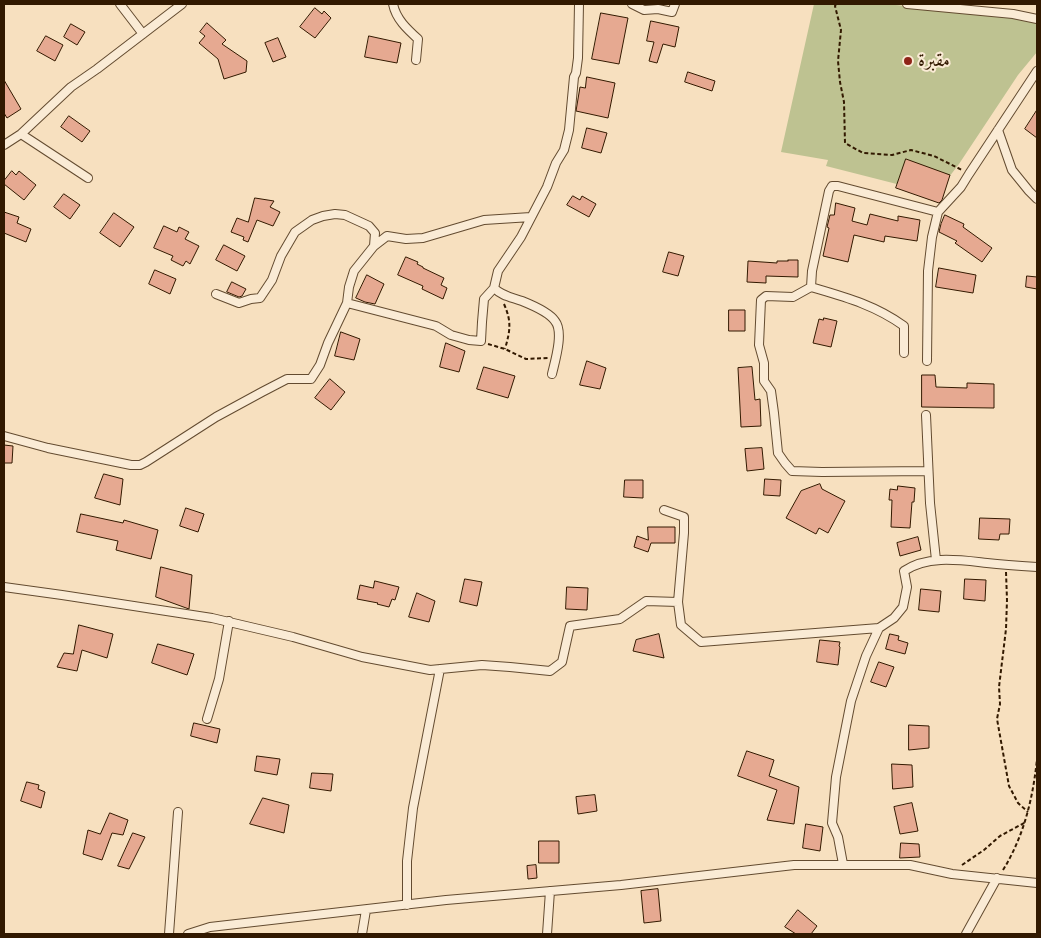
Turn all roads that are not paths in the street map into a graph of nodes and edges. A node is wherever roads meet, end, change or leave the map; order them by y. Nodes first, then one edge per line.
1 (120, 4) edge
2 (182, 4) edge
3 (393, 4) edge
4 (579, 4) edge
5 (632, 4) edge
6 (675, 4) edge
7 (907, 4) edge
8 (1037, 19) edge
9 (143, 34) junction
10 (416, 60) dead end
11 (1037, 71) edge
12 (998, 130) junction
13 (21, 134) junction
14 (4, 145) edge
15 (88, 178) dead end
16 (1037, 199) edge
17 (938, 212) junction
18 (531, 217) junction
19 (374, 246) junction
20 (811, 287) junction
21 (496, 291) junction
22 (216, 294) dead end
23 (347, 303) junction
24 (904, 353) dead end
25 (928, 361) dead end
26 (552, 374) dead end
27 (926, 415) dead end
28 (4, 436) edge
29 (928, 471) junction
30 (664, 510) dead end
31 (936, 560) junction
32 (1037, 567) edge
33 (4, 587) edge
34 (678, 602) junction
35 (229, 621) junction
36 (879, 628) junction
37 (440, 669) junction
38 (207, 719) dead end
39 (178, 812) dead end
40 (843, 864) junction
41 (997, 878) junction
42 (1037, 883) edge
43 (550, 891) junction
44 (406, 905) junction
45 (366, 910) junction
46 (210, 931) edge
47 (169, 934) edge
48 (188, 934) edge
49 (362, 934) edge
50 (547, 934) edge
51 (966, 934) edge

1 - 9 street
2 - 9 street
3 - 10 street
4 - 18 street
5 - 6 street
7 - 8 street
9 - 13 street
11 - 12 street
12 - 16 street
12 - 17 street
13 - 14 street
13 - 15 street
17 - 20 street
17 - 25 street
18 - 19 street
18 - 21 street
19 - 22 street
19 - 23 street
20 - 24 street
20 - 29 street
21 - 23 street
21 - 26 street
23 - 28 street
27 - 29 street
29 - 31 street
30 - 34 street
31 - 32 street
31 - 36 street
33 - 35 street
34 - 36 street
34 - 37 street
35 - 37 street
35 - 38 street
36 - 40 street
37 - 44 street
39 - 47 street
40 - 41 street
40 - 43 street
41 - 42 street
41 - 51 street
43 - 44 street
43 - 50 street
44 - 45 street
45 - 46 street
45 - 49 street
46 - 48 street

